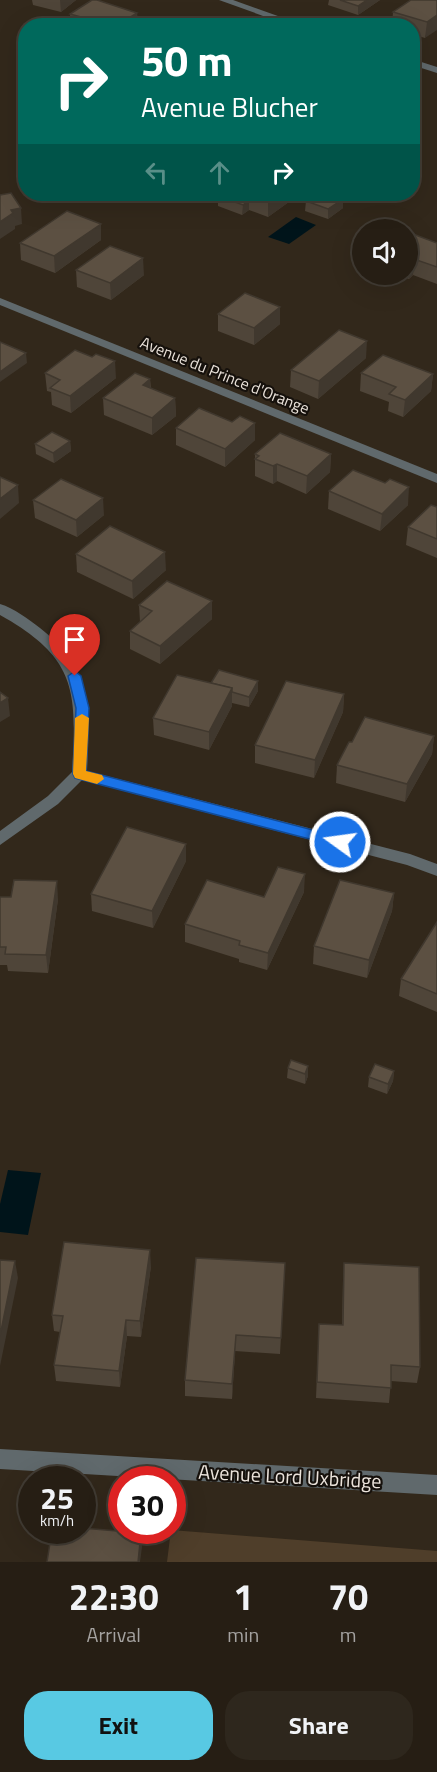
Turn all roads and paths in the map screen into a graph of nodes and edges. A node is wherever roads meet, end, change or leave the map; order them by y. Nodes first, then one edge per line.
1 (224, 0) edge
2 (278, 18) edge
3 (420, 65) edge
4 (437, 70) edge
5 (0, 301) edge
6 (437, 479) edge
7 (0, 609) edge
8 (80, 774) junction
9 (0, 839) edge
10 (437, 870) edge
11 (0, 1459) edge
12 (437, 1485) edge

1 - 2 street
3 - 4 street
5 - 6 street, Avenue du Prince d'Orange
7 - 8 street
8 - 9 street
8 - 10 street
11 - 12 street, Avenue Lord Uxbridge

